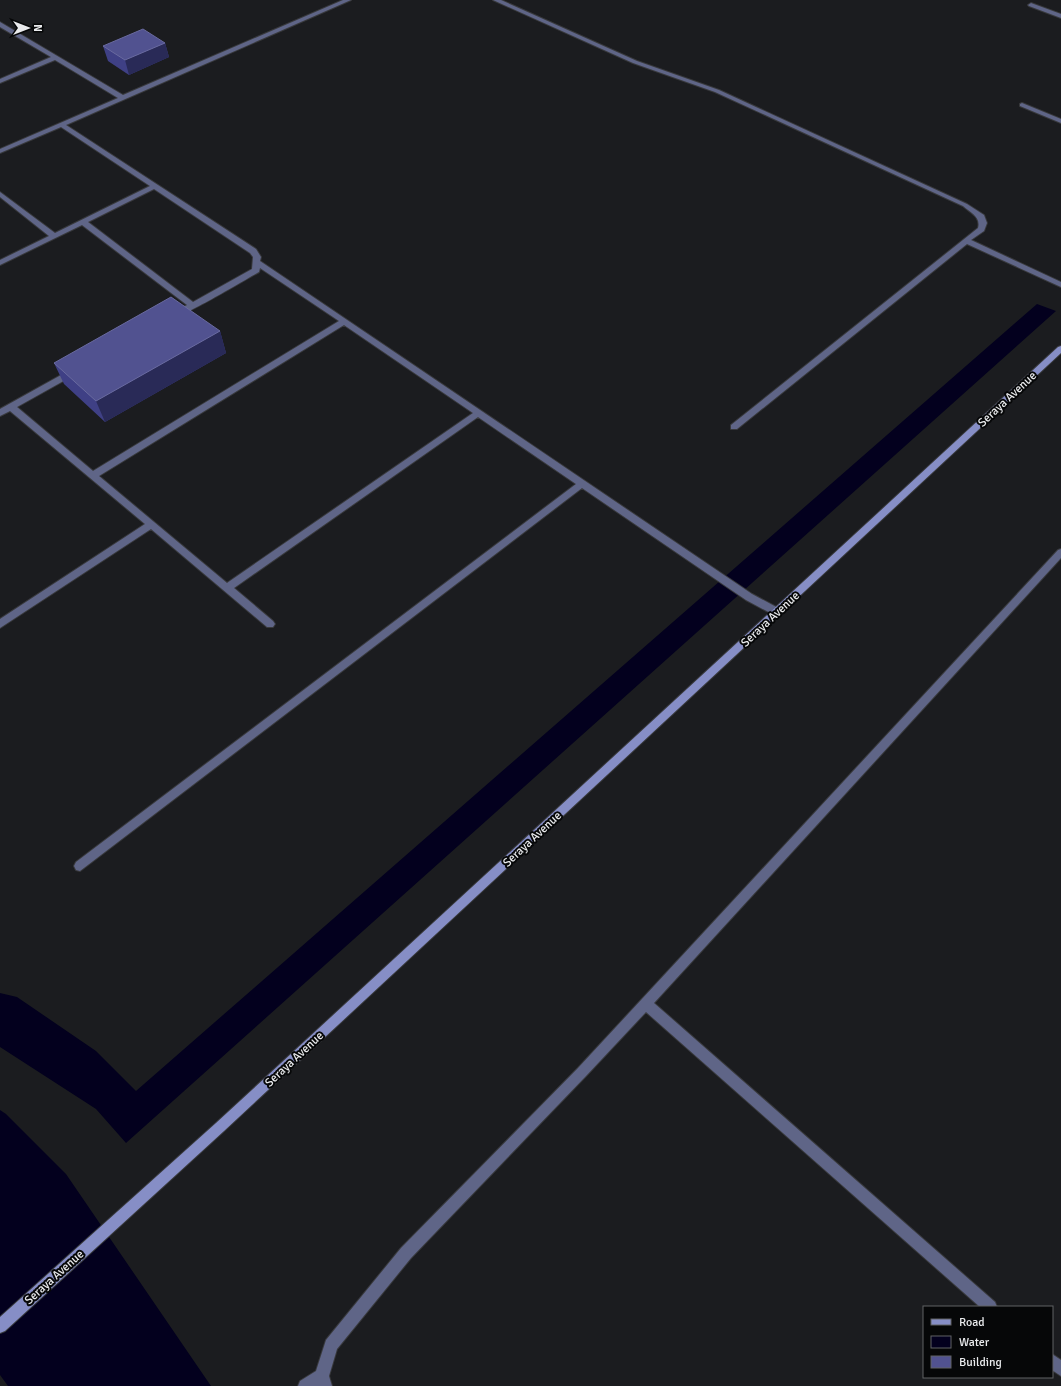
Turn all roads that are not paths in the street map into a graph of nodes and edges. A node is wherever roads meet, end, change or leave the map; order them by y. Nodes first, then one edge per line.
1 (348, 0) edge
2 (496, 0) edge
3 (1031, 5) dead end
4 (1061, 16) edge
5 (0, 24) edge
6 (54, 58) junction
7 (0, 81) edge
8 (123, 98) junction
9 (1022, 105) dead end
10 (1061, 121) edge
11 (62, 125) junction
12 (0, 151) edge
13 (155, 186) junction
14 (0, 194) edge
15 (83, 222) junction
16 (54, 236) junction
17 (966, 241) junction
18 (0, 263) edge
19 (258, 263) junction
20 (1061, 285) edge
21 (193, 306) junction
22 (166, 321) edge
23 (344, 321) junction
24 (1061, 349) edge
25 (78, 370) edge
26 (11, 407) junction
27 (0, 413) edge
28 (477, 414) junction
29 (734, 427) dead end
30 (93, 475) junction
31 (583, 483) junction
32 (151, 525) junction
33 (1061, 552) edge
34 (227, 588) junction
35 (777, 612) junction
36 (0, 624) edge
37 (270, 624) dead end
38 (80, 866) dead end
39 (645, 1003) junction
40 (989, 1306) edge
41 (0, 1326) edge
42 (1053, 1362) edge
43 (1061, 1369) edge
44 (323, 1381) edge
45 (305, 1386) edge

1 - 8 lane
2 - 17 lane
3 - 4 lane
5 - 6 lane
6 - 7 lane
6 - 8 lane
8 - 11 lane
9 - 10 lane
11 - 12 lane
11 - 13 lane
13 - 15 lane
13 - 19 lane
14 - 16 lane
15 - 16 lane
15 - 21 lane
16 - 18 lane
17 - 20 lane
17 - 29 lane
19 - 21 lane
19 - 23 lane
21 - 22 lane
23 - 28 lane
23 - 30 lane
24 - 35 street, Seraya Avenue
25 - 26 lane
26 - 27 lane
26 - 30 lane
28 - 31 lane
28 - 34 lane
30 - 32 lane
31 - 35 lane
31 - 38 lane
32 - 34 lane
32 - 36 lane
33 - 39 lane
34 - 37 lane
35 - 41 street, Seraya Avenue
39 - 40 lane
39 - 44 lane
42 - 43 lane
44 - 45 lane

